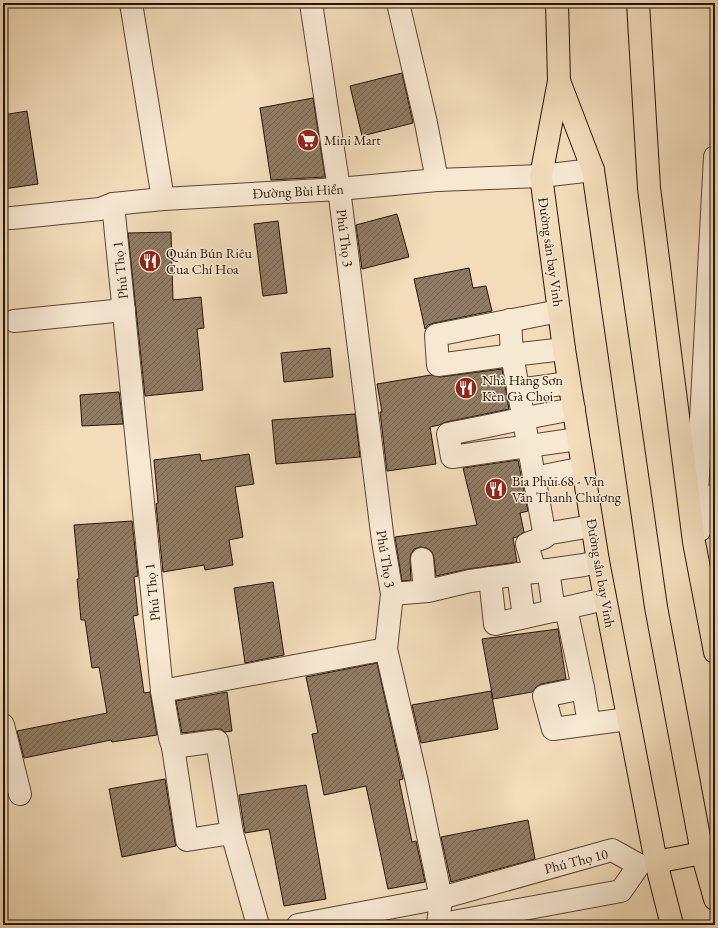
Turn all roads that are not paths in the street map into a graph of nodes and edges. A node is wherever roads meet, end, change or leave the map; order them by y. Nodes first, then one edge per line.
1 (131, 3) edge
2 (311, 3) edge
3 (398, 3) edge
4 (558, 3) edge
5 (638, 3) edge
6 (559, 81) junction
7 (715, 157) edge
8 (593, 170) junction
9 (541, 176) junction
10 (437, 180) junction
11 (339, 189) junction
12 (163, 199) junction
13 (113, 204) junction
14 (3, 218) edge
15 (124, 310) junction
16 (559, 311) junction
17 (510, 320) junction
18 (14, 321) dead end
19 (476, 327) junction
20 (564, 349) junction
21 (512, 355) junction
22 (483, 359) junction
23 (569, 383) junction
24 (518, 390) junction
25 (574, 409) junction
26 (523, 417) junction
27 (492, 425) junction
28 (578, 438) junction
29 (528, 445) junction
30 (499, 449) junction
31 (583, 468) junction
32 (534, 478) junction
33 (715, 495) edge
34 (592, 526) junction
35 (545, 534) junction
36 (694, 542) junction
37 (422, 559) dead end
38 (598, 561) junction
39 (534, 572) junction
40 (490, 578) junction
41 (425, 591) junction
42 (392, 594) junction
43 (605, 600) junction
44 (560, 609) junction
45 (524, 617) junction
46 (386, 649) junction
47 (715, 652) edge
48 (583, 688) junction
49 (162, 691) junction
50 (628, 719) junction
51 (589, 724) junction
52 (3, 725) edge
53 (173, 747) junction
54 (20, 794) dead end
55 (232, 833) junction
56 (702, 853) junction
57 (647, 864) junction
58 (441, 898) junction
59 (715, 899) edge
60 (258, 925) edge
61 (298, 925) edge
62 (438, 925) edge
63 (672, 925) edge

1 - 12 street
2 - 11 street, Phú Thọ 3
3 - 10 street
4 - 6 main road, Đường sân bay Vinh
5 - 36 main road
6 - 8 main road
6 - 9 main road, Đường sân bay Vinh
7 - 36 street
8 - 9 street, Đường Bùi Hiển
8 - 56 main road
9 - 10 street, Đường Bùi Hiển
9 - 16 main road, Đường sân bay Vinh
10 - 11 street, Đường Bùi Hiển
11 - 12 street, Đường Bùi Hiển
11 - 42 street, Phú Thọ 3
12 - 13 street, Đường Bùi Hiển
13 - 14 street, Đường Bùi Hiển
13 - 15 street, Phú Thọ 1
15 - 18 street
15 - 49 street, Phú Thọ 1
16 - 17 street
16 - 20 main road, Đường sân bay Vinh
17 - 19 street
17 - 21 street
19 - 22 street
19 - 22 street
20 - 21 street
20 - 23 main road, Đường sân bay Vinh
21 - 22 street
21 - 24 street
23 - 24 street
23 - 25 main road, Đường sân bay Vinh
24 - 26 street
25 - 26 street
25 - 28 main road, Đường sân bay Vinh
26 - 27 street
26 - 29 street
27 - 30 street
27 - 30 street
28 - 29 street
28 - 31 main road, Đường sân bay Vinh
29 - 30 street
29 - 32 street
31 - 32 street
31 - 34 main road, Đường sân bay Vinh
32 - 35 street
33 - 36 street
34 - 35 street
34 - 38 main road, Đường sân bay Vinh
35 - 39 street
36 - 47 main road
37 - 41 street
38 - 39 street
38 - 43 main road, Đường sân bay Vinh
39 - 40 street
39 - 44 street
39 - 45 street
40 - 41 street
40 - 45 street
41 - 42 street
42 - 46 street, Phú Thọ 3
43 - 44 street
43 - 50 main road, Đường sân bay Vinh
44 - 45 street
44 - 48 street
46 - 49 street
46 - 58 street, Phú Thọ 3
48 - 51 street
48 - 51 street
49 - 53 street, Phú Thọ 1
50 - 51 street
50 - 57 main road, Đường sân bay Vinh
52 - 54 street
53 - 55 street
53 - 55 street, Phú Thọ 1
55 - 60 street
56 - 57 main road
56 - 59 main road
57 - 58 street, Phú Thọ 10
57 - 62 street
57 - 63 main road, Đường sân bay Vinh
58 - 61 street, Phú Thọ 10
58 - 62 street, Phú Thọ 3

